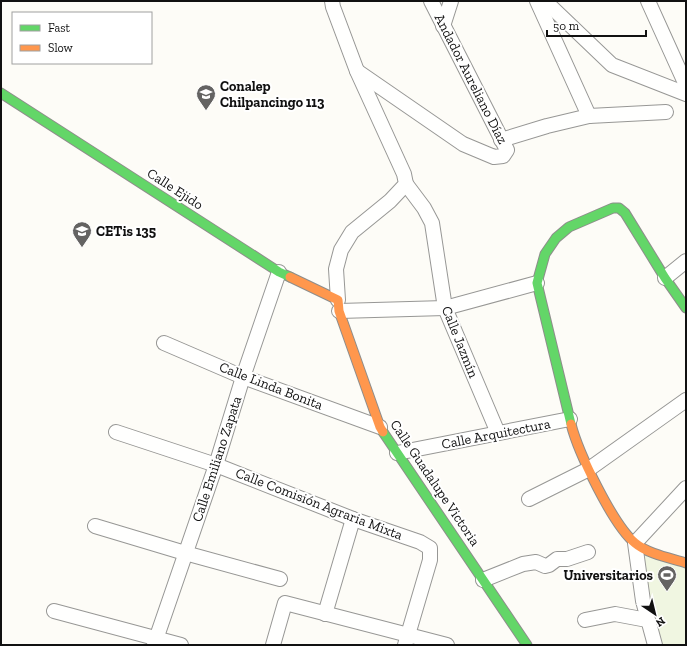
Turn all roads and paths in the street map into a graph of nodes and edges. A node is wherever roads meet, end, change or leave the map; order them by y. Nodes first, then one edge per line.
1 (332, 1) edge
2 (431, 1) edge
3 (451, 1) edge
4 (536, 1) edge
5 (544, 1) edge
6 (648, 1) edge
7 (443, 26) junction
8 (357, 72) junction
9 (686, 86) edge
10 (1, 93) edge
11 (686, 94) edge
12 (666, 112) dead end
13 (589, 116) junction
14 (501, 140) junction
15 (406, 184) junction
16 (686, 261) edge
17 (279, 272) junction
18 (666, 278) junction
19 (537, 283) junction
20 (339, 306) junction
21 (445, 308) junction
22 (686, 308) edge
23 (164, 343) dead end
24 (243, 377) junction
25 (686, 400) edge
26 (570, 419) junction
27 (380, 427) junction
28 (116, 432) dead end
29 (498, 433) junction
30 (397, 454) junction
31 (216, 465) junction
32 (589, 469) junction
33 (686, 488) edge
34 (529, 499) dead end
35 (353, 519) junction
36 (95, 526) dead end
37 (635, 542) junction
38 (588, 552) dead end
39 (185, 553) junction
40 (686, 563) edge
41 (280, 579) dead end
42 (483, 580) junction
43 (54, 611) dead end
44 (325, 614) junction
45 (585, 620) dead end
46 (647, 620) junction
47 (407, 640) edge
48 (155, 642) edge
49 (181, 645) edge
50 (273, 645) edge
51 (446, 645) edge
52 (527, 645) edge
53 (655, 645) edge

1 - 8 street, Calle Jazmín
2 - 7 street, Andador Aureliano Díaz
3 - 7 street
4 - 13 street
5 - 11 street
6 - 9 street
7 - 14 street, Andador Aureliano Díaz
8 - 14 street, Andador Aureliano Díaz
8 - 15 street, Calle Jazmín
10 - 17 street, Calle Ejido
12 - 13 street
13 - 14 street
15 - 20 street
15 - 21 street, Calle Jazmín
16 - 18 street
17 - 20 street, Calle Ejido
17 - 24 street, Calle Emiliano Zapata
18 - 19 street
18 - 22 street
19 - 21 street
19 - 26 street
20 - 21 street
20 - 27 street, Calle Guadalupe Victoria
21 - 29 street, Calle Jazmín
23 - 24 street, Calle Linda Bonita
24 - 27 street, Calle Linda Bonita
24 - 31 street, Calle Emiliano Zapata
25 - 32 street
26 - 29 street, Calle Arquitectura
26 - 32 street
27 - 30 street, Calle Guadalupe Victoria
28 - 31 street, Calle Comisión Agraria Mixta
29 - 30 street, Calle Arquitectura
30 - 42 street, Calle Guadalupe Victoria
31 - 35 street, Calle Comisión Agraria Mixta
31 - 39 street, Calle Emiliano Zapata
32 - 34 street
32 - 37 street
33 - 37 street
35 - 44 street
35 - 47 street, Calle Comisión Agraria Mixta
36 - 39 street
37 - 40 street
37 - 46 street
38 - 42 street
39 - 41 street
39 - 48 street, Calle Emiliano Zapata
42 - 52 street, Calle Guadalupe Victoria
43 - 48 street
44 - 47 street
44 - 50 street
45 - 46 street
46 - 53 street
47 - 51 street
48 - 49 street

